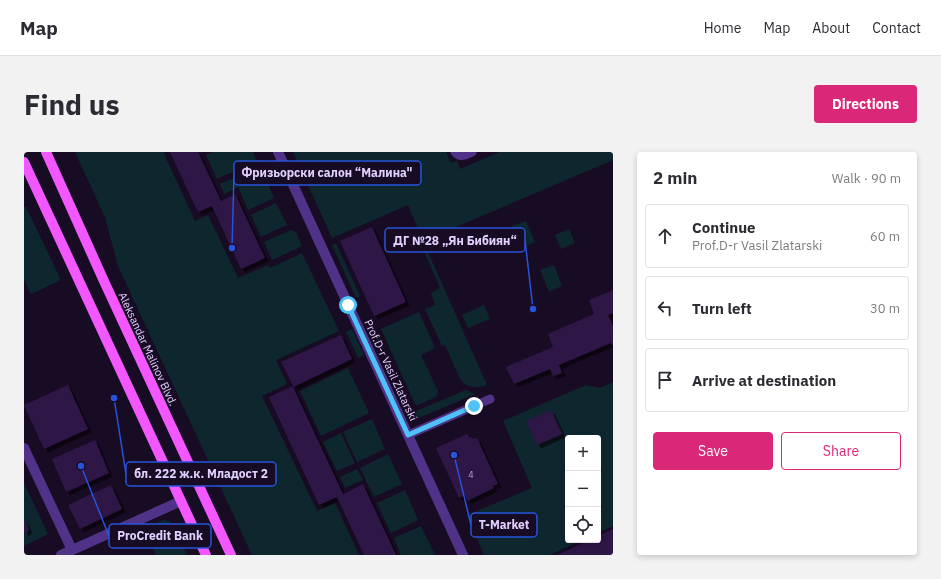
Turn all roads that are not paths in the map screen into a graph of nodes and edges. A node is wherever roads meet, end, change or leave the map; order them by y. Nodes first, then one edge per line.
1 (46, 152) edge
2 (278, 152) edge
3 (455, 152) edge
4 (472, 152) edge
5 (24, 162) edge
6 (490, 399) dead end
7 (408, 435) junction
8 (24, 448) edge
9 (181, 500) junction
10 (72, 550) junction
11 (61, 555) edge
12 (206, 555) edge
13 (231, 555) edge
14 (463, 555) edge

1 - 13 main road, Aleksandar Malinov Blvd.
2 - 7 street, Prof.D-r Vasil Zlatarski
3 - 4 lane
5 - 9 main road
6 - 7 lane
7 - 14 street, Prof.D-r Vasil Zlatarski
8 - 10 street
9 - 10 street
9 - 12 main road
10 - 11 street

